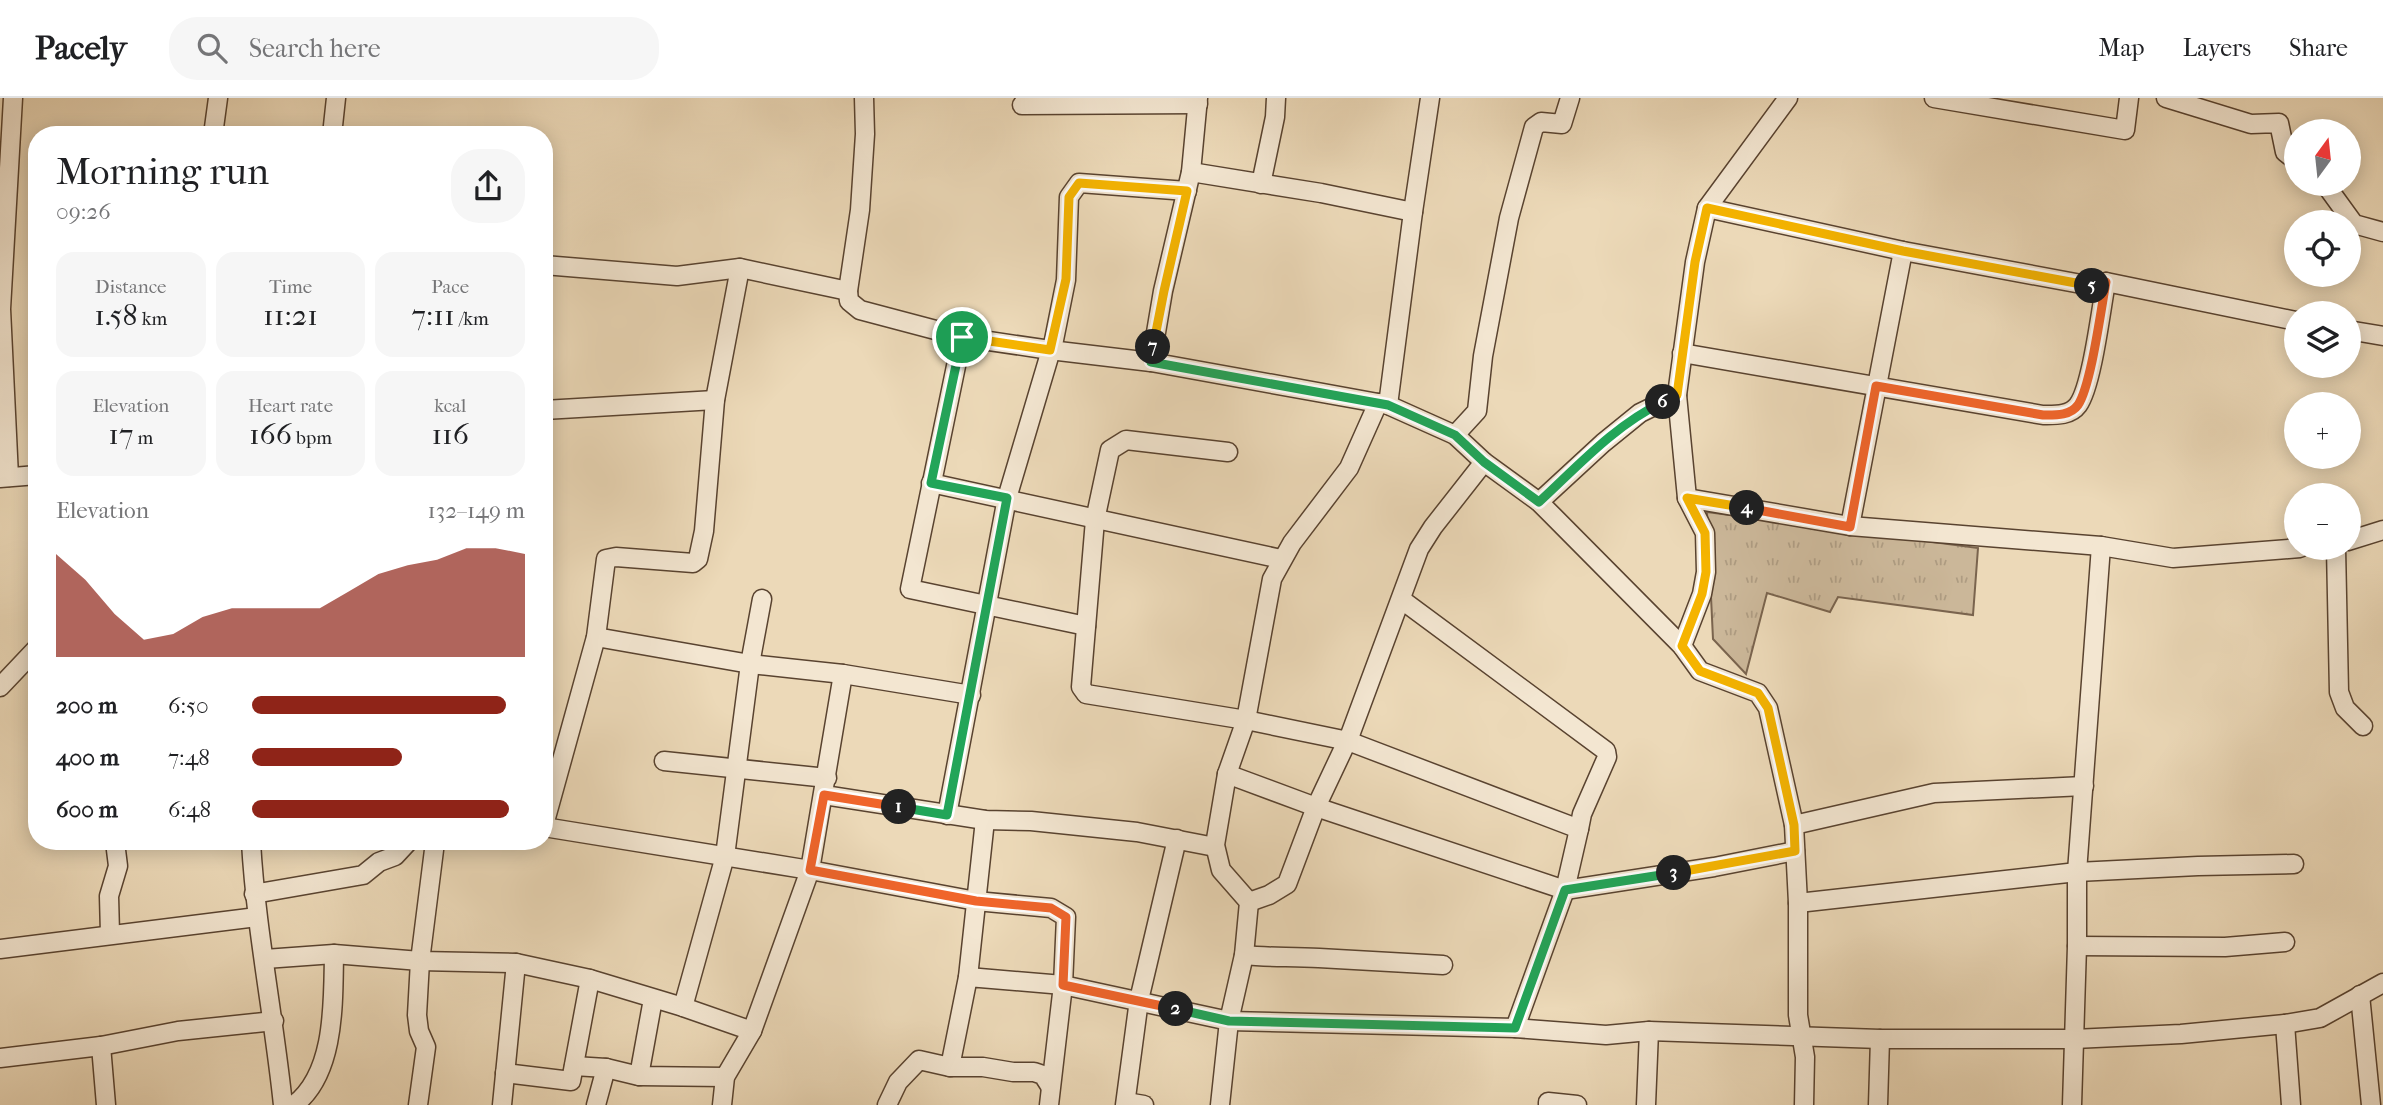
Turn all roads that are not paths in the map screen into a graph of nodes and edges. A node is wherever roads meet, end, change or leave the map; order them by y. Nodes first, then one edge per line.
1 (218, 98) edge
2 (336, 98) edge
3 (863, 98) edge
4 (1276, 98) edge
5 (1430, 98) edge
6 (1570, 98) edge
7 (1788, 98) edge
8 (1934, 98) edge
9 (2129, 98) edge
10 (2166, 98) edge
11 (1198, 101) edge
12 (8, 103) edge
13 (1021, 105) dead end
14 (214, 126) edge
15 (333, 126) edge
16 (2284, 147) edge
17 (1191, 172) junction
18 (1261, 184) junction
19 (1187, 191) junction
20 (2334, 196) edge
21 (1707, 208) junction
22 (1413, 212) junction
23 (2383, 232) edge
24 (1903, 251) junction
25 (553, 266) edge
26 (740, 268) junction
27 (2106, 282) junction
28 (848, 291) junction
29 (2284, 319) edge
30 (2361, 332) edge
31 (2383, 336) edge
32 (962, 337) junction
33 (1050, 350) junction
34 (1682, 353) junction
35 (1151, 362) junction
36 (1876, 386) junction
37 (1677, 395) junction
38 (715, 400) junction
39 (1383, 404) junction
40 (553, 409) edge
41 (1455, 435) junction
42 (1228, 452) dead end
43 (1484, 462) junction
44 (28, 476) edge
45 (4, 477) edge
46 (931, 483) junction
47 (1007, 498) junction
48 (1687, 498) junction
49 (1539, 502) junction
50 (1095, 520) junction
51 (1850, 527) junction
52 (2383, 530) edge
53 (2361, 537) edge
54 (2101, 546) junction
55 (2284, 549) edge
56 (1281, 559) junction
57 (2336, 560) edge
58 (762, 599) dead end
59 (1402, 600) junction
60 (988, 606) junction
61 (1086, 626) junction
62 (596, 637) junction
63 (1682, 646) junction
64 (28, 657) edge
65 (750, 664) junction
66 (843, 674) junction
67 (0, 687) edge
68 (971, 695) junction
69 (1246, 720) junction
70 (2363, 726) dead end
71 (1348, 741) junction
72 (664, 761) dead end
73 (736, 769) junction
74 (1227, 774) junction
75 (825, 786) junction
76 (2084, 786) junction
77 (553, 793) edge
78 (1316, 807) junction
79 (947, 815) junction
80 (985, 820) junction
81 (1794, 825) junction
82 (553, 827) edge
83 (1579, 829) junction
84 (1177, 839) junction
85 (1215, 847) junction
86 (116, 850) edge
87 (251, 850) edge
88 (401, 850) edge
89 (434, 850) edge
90 (1795, 851) junction
91 (725, 856) junction
92 (2294, 864) dead end
93 (810, 870) junction
94 (2077, 872) junction
95 (1565, 890) junction
96 (254, 894) junction
97 (976, 901) junction
98 (1249, 902) junction
99 (1798, 903) junction
100 (257, 917) junction
101 (110, 934) junction
102 (2285, 942) dead end
103 (2077, 946) junction
104 (0, 949) edge
105 (334, 954) junction
106 (1244, 955) junction
107 (265, 959) junction
108 (420, 961) junction
109 (516, 963) junction
110 (1443, 965) dead end
111 (968, 977) junction
112 (590, 979) junction
113 (2383, 983) edge
114 (1063, 985) junction
115 (2360, 995) junction
116 (653, 999) junction
117 (1139, 1000) junction
118 (683, 1007) junction
119 (274, 1021) junction
120 (1229, 1021) junction
121 (2285, 1024) junction
122 (1515, 1028) junction
123 (752, 1031) junction
124 (1649, 1031) junction
125 (1801, 1034) junction
126 (1880, 1039) junction
127 (2074, 1039) junction
128 (101, 1046) junction
129 (0, 1058) edge
130 (574, 1066) junction
131 (950, 1067) junction
132 (606, 1068) junction
133 (505, 1073) junction
134 (639, 1076) junction
135 (725, 1077) junction
136 (1050, 1086) junction
137 (1126, 1104) edge
138 (106, 1105) edge
139 (283, 1105) edge
140 (294, 1105) edge
141 (418, 1105) edge
142 (502, 1105) edge
143 (596, 1105) edge
144 (722, 1105) edge
145 (887, 1105) edge
146 (1049, 1105) edge
147 (1144, 1105) edge
148 (1220, 1105) edge
149 (1548, 1105) edge
150 (1577, 1105) edge
151 (1646, 1105) edge
152 (1804, 1105) edge
153 (1878, 1105) edge
154 (2072, 1105) edge
155 (2291, 1105) edge
156 (2371, 1105) edge

1 - 14 street
2 - 15 street
3 - 28 street
4 - 18 street
5 - 22 street
6 - 41 street
7 - 21 street
8 - 9 street
10 - 16 street
11 - 13 street
11 - 17 street
12 - 45 street
17 - 18 street
17 - 19 street
18 - 22 street
19 - 33 street
19 - 35 street
20 - 23 street
21 - 24 street
21 - 34 street
22 - 39 street
24 - 27 street
24 - 36 street
25 - 26 street
26 - 28 street
26 - 38 street
27 - 29 street
27 - 36 street
28 - 32 street
30 - 31 street
32 - 33 street
32 - 46 street
33 - 35 street
33 - 47 street
34 - 36 street
34 - 37 street
35 - 39 street
36 - 51 street
37 - 48 street
37 - 49 street
38 - 40 street
38 - 62 street
39 - 41 street
39 - 56 street
41 - 43 street
42 - 50 street
43 - 49 street
43 - 59 street
44 - 45 street
46 - 47 street
46 - 60 street
47 - 50 street
47 - 60 street
48 - 51 street
48 - 63 street
49 - 63 street
50 - 56 street
50 - 61 street
51 - 54 street
52 - 53 street
54 - 55 street
54 - 76 street
56 - 69 street
57 - 70 street
58 - 65 street
59 - 71 street
59 - 83 street
60 - 61 street
60 - 68 street
61 - 69 street
62 - 65 street
62 - 77 street
63 - 81 street
64 - 67 street
65 - 66 street
65 - 73 street
66 - 68 street
66 - 75 street
68 - 79 street
69 - 71 street
69 - 74 street
71 - 78 street
71 - 83 street
72 - 73 street
73 - 75 street
73 - 91 street
74 - 78 street
74 - 85 street
75 - 79 street
75 - 93 street
76 - 81 street
76 - 94 street
78 - 95 street
78 - 98 street
79 - 80 street
80 - 84 street
80 - 97 street
81 - 90 street
82 - 91 street
83 - 95 street
84 - 85 street
84 - 117 street
85 - 98 street
86 - 101 street
87 - 96 street
88 - 96 street
89 - 108 street
90 - 95 street
90 - 99 street
91 - 93 street
91 - 118 street
92 - 94 street
93 - 97 street
93 - 123 street
94 - 99 street
94 - 103 street
95 - 122 street
96 - 100 street
97 - 111 street
97 - 114 street
98 - 106 street
99 - 125 street
100 - 101 street
100 - 107 street
101 - 104 street
102 - 103 street
103 - 127 street
105 - 107 street
105 - 108 street
105 - 140 street
106 - 110 street
106 - 120 street
107 - 119 street
108 - 109 street
108 - 141 street
109 - 112 street
109 - 133 street
111 - 114 street
111 - 131 street
112 - 116 street
112 - 130 street
113 - 115 street
114 - 117 street
114 - 136 street
115 - 121 street
115 - 156 street
116 - 118 street
116 - 134 street
117 - 120 street
117 - 137 street
118 - 123 street
119 - 128 street
119 - 139 street
120 - 122 street
120 - 148 street
121 - 127 street
121 - 155 street
122 - 124 street
123 - 135 street
124 - 125 street
124 - 151 street
125 - 126 street
125 - 152 street
126 - 127 street
126 - 153 street
127 - 154 street
128 - 129 street
128 - 138 street
130 - 132 street
130 - 133 street
131 - 136 street
131 - 145 street
132 - 134 street
132 - 143 street
133 - 142 street
134 - 135 street
135 - 144 street
136 - 146 street
137 - 147 street
149 - 150 street

